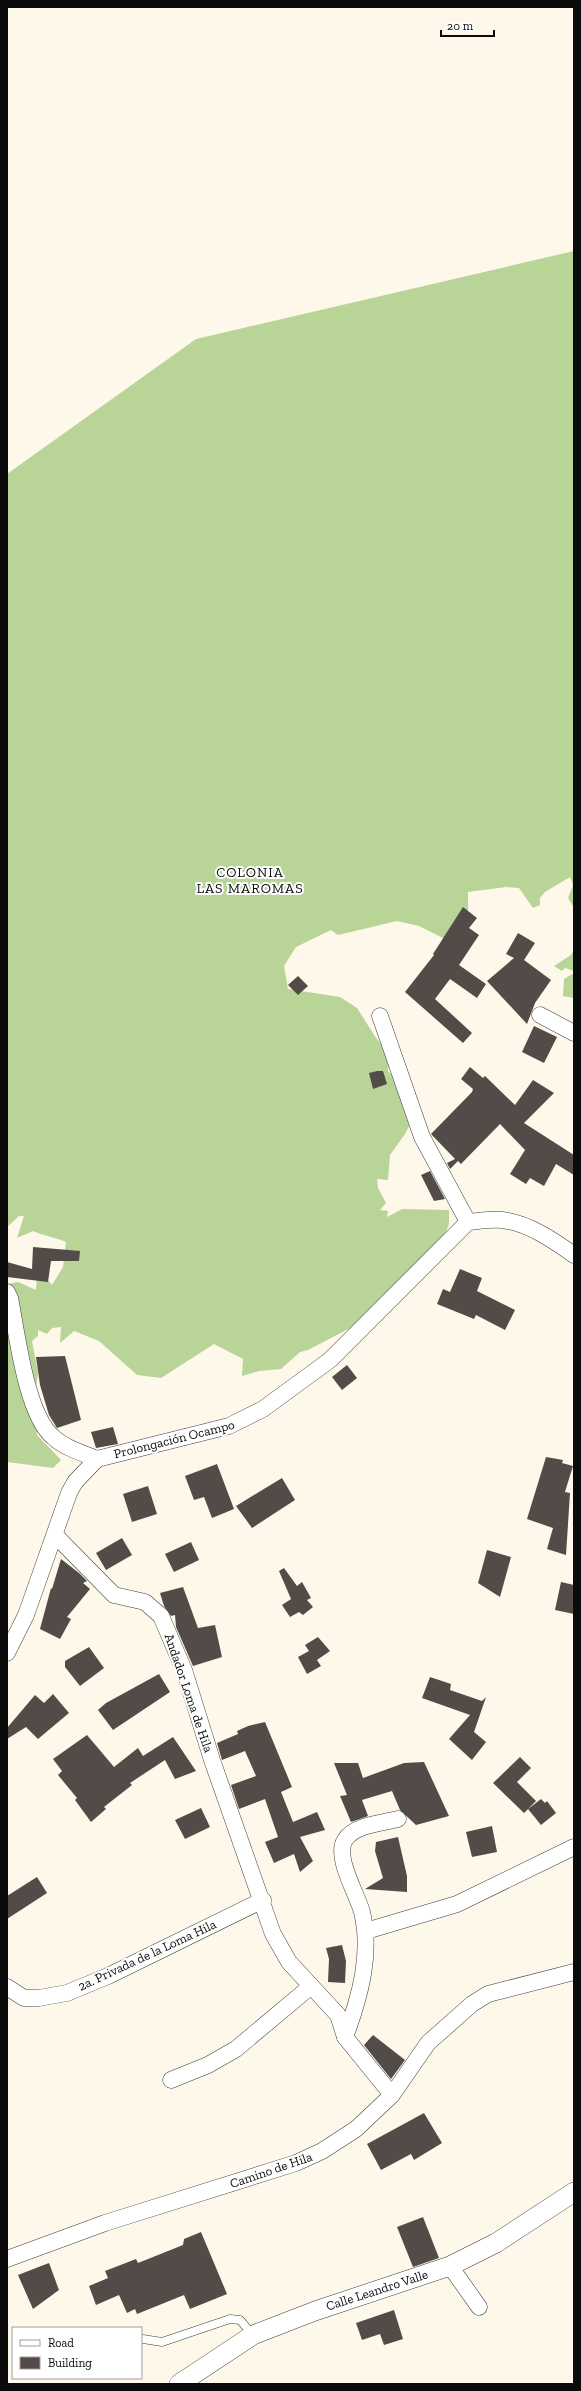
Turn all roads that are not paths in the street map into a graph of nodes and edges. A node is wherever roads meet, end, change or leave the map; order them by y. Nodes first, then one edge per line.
1 (540, 1015) dead end
2 (380, 1016) dead end
3 (574, 1033) edge
4 (468, 1222) junction
5 (574, 1255) edge
6 (7, 1292) edge
7 (97, 1459) junction
8 (55, 1534) junction
9 (7, 1653) edge
10 (398, 1820) dead end
11 (574, 1847) edge
12 (263, 1900) junction
13 (366, 1931) junction
14 (574, 1972) edge
15 (7, 1987) edge
16 (310, 1987) junction
17 (345, 2037) junction
18 (171, 2080) dead end
19 (392, 2095) junction
20 (574, 2192) edge
21 (7, 2258) edge
22 (450, 2266) junction
23 (479, 2306) dead end
24 (253, 2335) junction
25 (143, 2339) dead end
26 (179, 2384) edge

1 - 3 street
2 - 4 street
4 - 5 street
4 - 7 street, Prolongación Ocampo
6 - 7 street
7 - 8 street, Prolongación Ocampo
8 - 9 street, Prolongación Ocampo
8 - 12 street, Andador Loma de Hila
10 - 13 street
11 - 13 street
12 - 15 street, 2a. Privada de la Loma Hila
12 - 16 street, Andador Loma de Hila
13 - 17 street
14 - 19 street, Camino de Hila
16 - 17 street, Andador Loma de Hila
16 - 18 street
17 - 19 street
19 - 21 street, Camino de Hila
20 - 22 street, Calle Leandro Valle
22 - 23 street
22 - 24 street, Calle Leandro Valle
24 - 25 lane
24 - 26 street, Calle Leandro Valle

